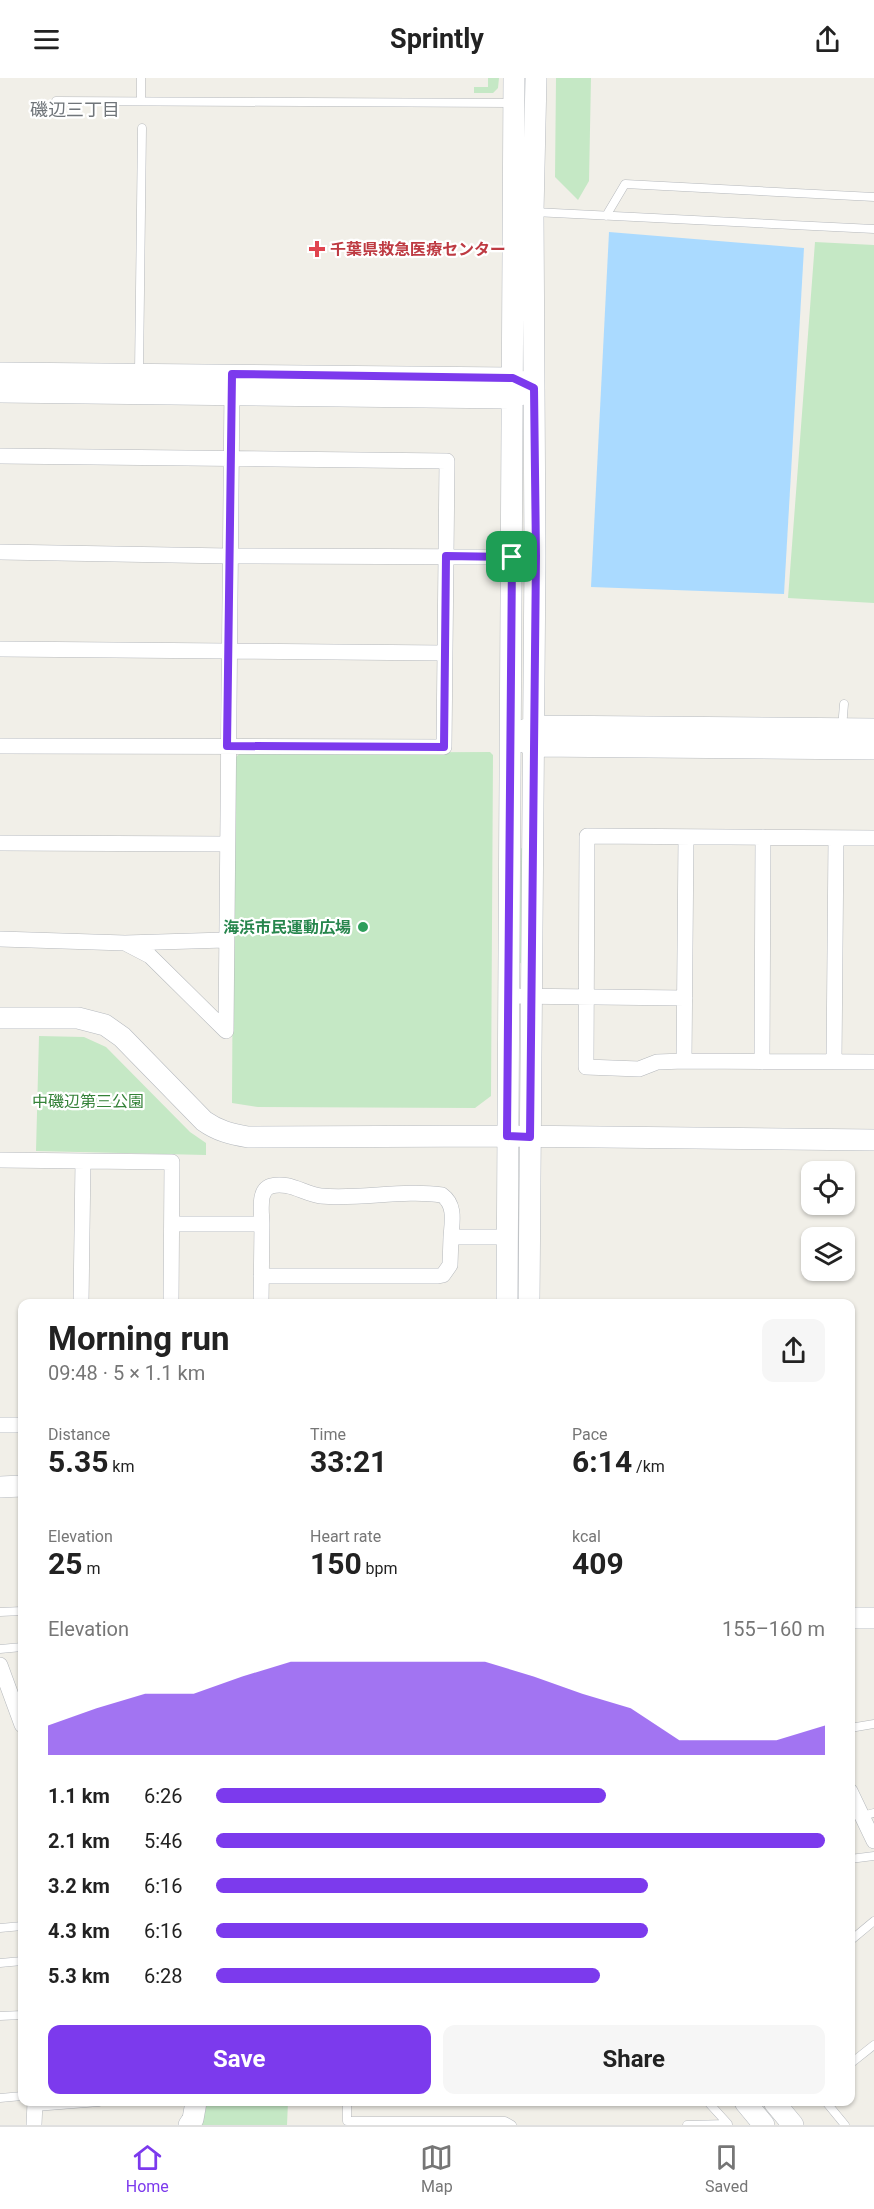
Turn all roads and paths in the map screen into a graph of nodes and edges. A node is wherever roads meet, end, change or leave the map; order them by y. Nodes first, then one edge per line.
1 (141, 78) edge
2 (514, 78) edge
3 (536, 78) edge
4 (56, 101) dead end
5 (141, 101) junction
6 (513, 103) junction
7 (536, 103) junction
8 (142, 128) dead end
9 (874, 197) edge
10 (523, 211) junction
11 (606, 216) junction
12 (874, 229) edge
13 (0, 373) edge
14 (139, 374) junction
15 (232, 384) junction
16 (513, 388) junction
17 (534, 388) junction
18 (0, 392) edge
19 (0, 456) edge
20 (231, 459) junction
21 (0, 552) edge
22 (229, 556) junction
23 (446, 556) junction
24 (512, 557) junction
25 (0, 649) edge
26 (228, 652) junction
27 (444, 653) junction
28 (844, 704) dead end
29 (842, 729) junction
30 (874, 729) edge
31 (533, 736) junction
32 (511, 737) junction
33 (0, 746) edge
34 (227, 746) junction
35 (874, 749) edge
36 (686, 837) junction
37 (763, 837) junction
38 (836, 838) junction
39 (874, 838) edge
40 (0, 843) edge
41 (226, 844) junction
42 (0, 939) edge
43 (225, 940) junction
44 (125, 943) junction
45 (509, 996) junction
46 (532, 996) junction
47 (586, 997) junction
48 (685, 998) junction
49 (0, 1018) edge
50 (684, 1061) junction
51 (762, 1062) junction
52 (834, 1062) junction
53 (874, 1062) edge
54 (507, 1136) junction
55 (530, 1137) junction
56 (874, 1140) edge
57 (0, 1160) edge
58 (83, 1161) junction
59 (172, 1224) junction
60 (262, 1224) junction
61 (506, 1237) junction
62 (451, 1238) junction
63 (261, 1276) junction
64 (81, 1299) edge
65 (171, 1299) edge
66 (261, 1299) edge
67 (507, 1299) edge
68 (529, 1299) edge
69 (0, 1425) edge
70 (18, 1425) edge
71 (0, 1486) edge
72 (18, 1486) edge
73 (18, 1611) edge
74 (0, 1612) edge
75 (855, 1618) edge
76 (874, 1618) edge
77 (18, 1647) edge
78 (0, 1649) edge
79 (0, 1665) edge
80 (17, 1695) edge
81 (874, 1724) edge
82 (855, 1727) edge
83 (855, 1797) edge
84 (868, 1814) edge
85 (874, 1841) edge
86 (874, 1856) edge
87 (855, 1858) edge
88 (874, 1921) edge
89 (18, 1926) edge
90 (0, 1928) edge
91 (855, 1937) edge
92 (18, 1961) edge
93 (0, 1963) edge
94 (18, 2015) edge
95 (0, 2016) edge
96 (874, 2045) edge
97 (855, 2060) edge
98 (18, 2096) edge
99 (0, 2098) edge
100 (35, 2106) edge
101 (195, 2106) edge
102 (347, 2106) edge
103 (712, 2106) edge
104 (748, 2106) edge
105 (777, 2106) edge
106 (829, 2106) edge
107 (34, 2125) edge
108 (189, 2125) edge
109 (512, 2125) edge
110 (687, 2125) edge
111 (764, 2125) edge
112 (794, 2125) edge
113 (845, 2125) edge

1 - 5 lane
2 - 6 street
3 - 7 street
4 - 5 lane
5 - 6 lane
6 - 7 street
6 - 10 street
7 - 10 street
8 - 14 lane
9 - 11 lane
10 - 11 lane
10 - 16 street
10 - 17 street
11 - 12 lane
13 - 14 street
14 - 15 street
15 - 16 street
15 - 18 street
15 - 20 street
16 - 17 street
16 - 24 street
17 - 31 street
19 - 20 street
20 - 22 street
20 - 23 street
21 - 22 street
22 - 23 street
22 - 26 street
23 - 24 street
23 - 27 street
24 - 32 street
25 - 26 street
26 - 27 street
26 - 34 street
27 - 34 street
28 - 29 lane
29 - 30 street
29 - 31 street
31 - 32 street
31 - 35 street
31 - 46 street
32 - 45 street
33 - 34 street
34 - 41 street
36 - 37 street
36 - 47 street
36 - 48 street
37 - 38 street
37 - 51 street
38 - 39 street
38 - 52 street
40 - 41 street
41 - 43 street
42 - 44 street
43 - 44 street
43 - 44 street
45 - 46 street
45 - 54 street
46 - 47 street
46 - 55 street
47 - 48 street
47 - 50 street
48 - 50 street
49 - 54 street
50 - 51 street
51 - 52 street
52 - 53 street
54 - 55 street
54 - 61 street
55 - 56 street
55 - 68 street
57 - 58 street
58 - 59 street
58 - 64 street
59 - 60 street
59 - 65 street
60 - 62 street
60 - 63 street
61 - 62 street
61 - 67 street
62 - 63 street
63 - 66 street
69 - 70 street
71 - 72 street
73 - 74 lane
75 - 76 street
77 - 78 lane
79 - 80 street
81 - 82 lane
83 - 84 street
84 - 85 street
86 - 87 lane
88 - 91 lane
89 - 90 lane
92 - 93 lane
94 - 95 lane
96 - 97 lane
98 - 99 lane
100 - 107 street
101 - 108 street
102 - 109 lane
103 - 110 lane
104 - 111 street
105 - 112 street
106 - 113 lane

